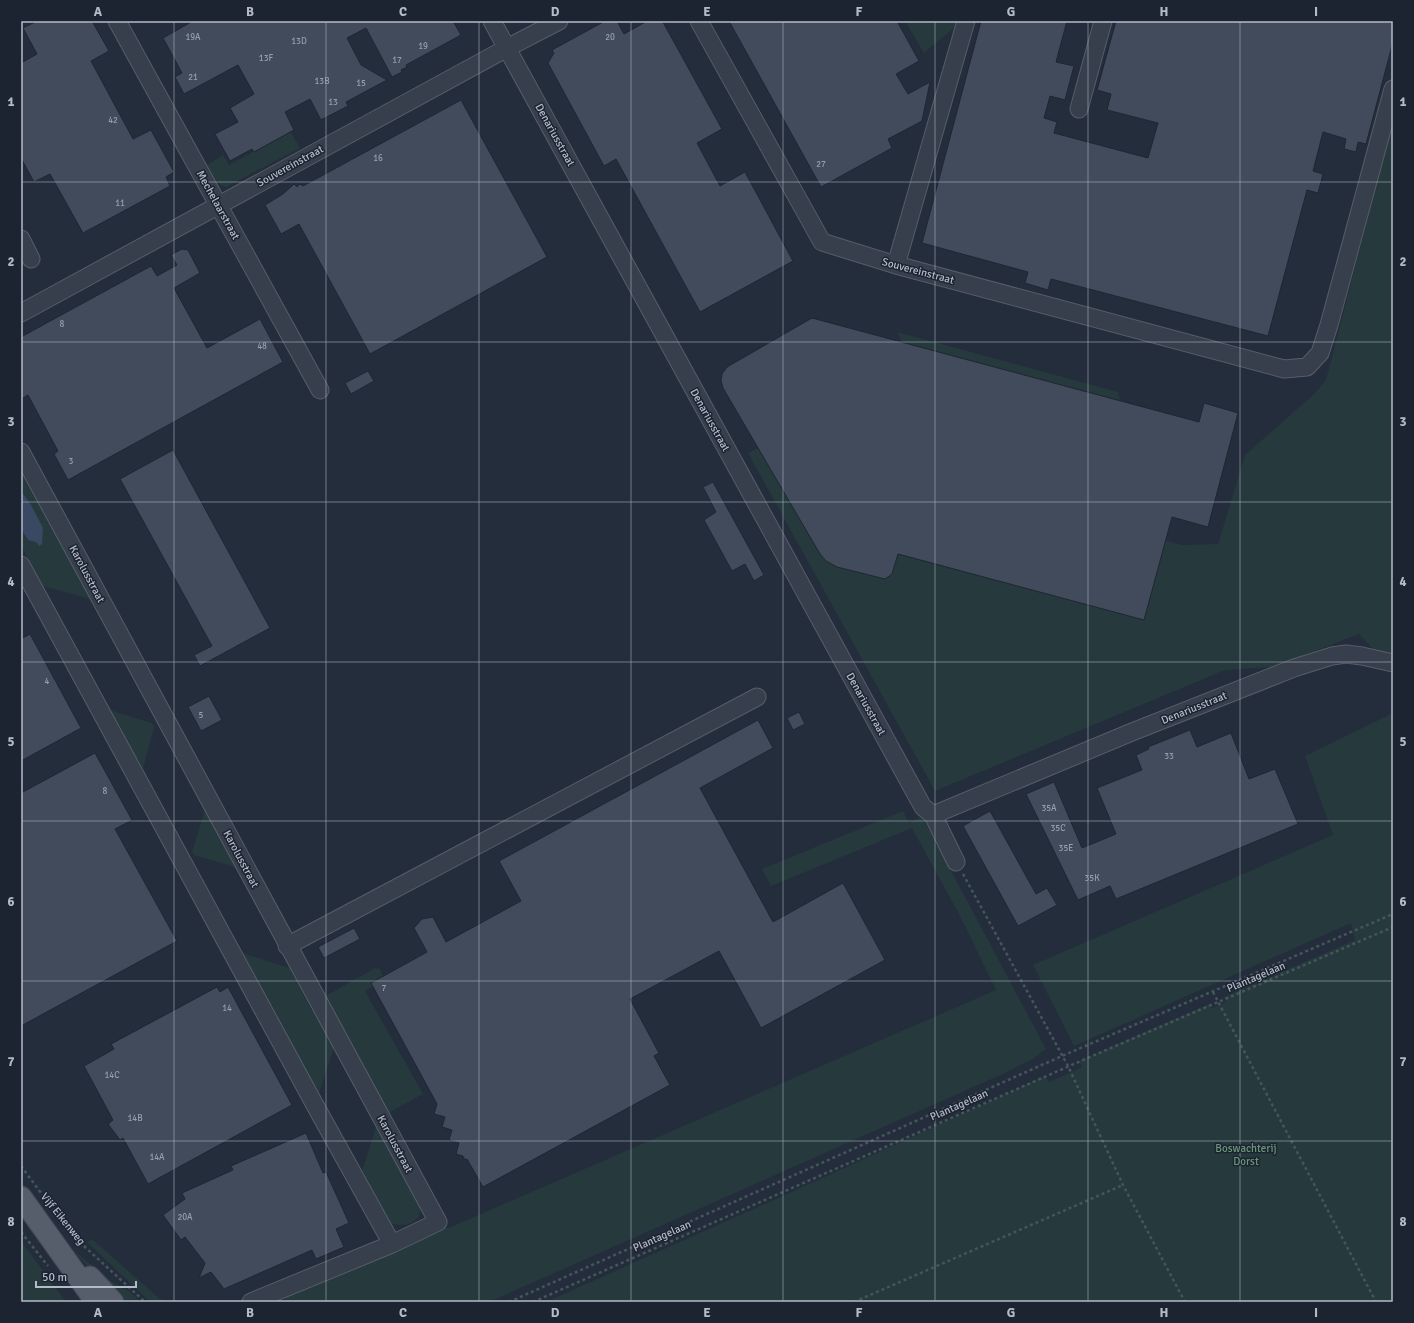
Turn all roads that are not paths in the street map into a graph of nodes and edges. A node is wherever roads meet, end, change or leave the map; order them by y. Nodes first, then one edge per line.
1 (117, 21) edge
2 (492, 21) edge
3 (559, 21) edge
4 (699, 21) edge
5 (966, 21) edge
6 (1103, 21) edge
7 (507, 48) junction
8 (1393, 89) edge
9 (1079, 109) dead end
10 (218, 205) junction
11 (21, 239) edge
12 (31, 259) dead end
13 (896, 265) junction
14 (21, 313) edge
15 (320, 390) dead end
16 (21, 452) edge
17 (21, 564) edge
18 (1393, 663) edge
19 (757, 697) dead end
20 (933, 815) junction
21 (956, 862) road end
22 (288, 946) junction
23 (21, 1197) edge
24 (392, 1244) junction
25 (61, 1251) junction
26 (96, 1302) edge
27 (113, 1302) edge
28 (251, 1302) edge

1 - 10 street, Mechelaarstraat
2 - 7 street, Denariusstraat
3 - 7 street, Souvereinstraat
4 - 13 street, Souvereinstraat
5 - 13 street
6 - 9 street
7 - 10 street, Souvereinstraat
7 - 20 street, Denariusstraat
8 - 13 street, Souvereinstraat
10 - 14 street, Souvereinstraat
10 - 15 street, Mechelaarstraat
11 - 12 street
16 - 22 street, Karolusstraat
17 - 24 street
18 - 20 street, Denariusstraat
19 - 22 street
20 - 21 street, Denariusstraat
22 - 24 street, Karolusstraat
23 - 25 main road, Vijf Eikenweg
24 - 28 street, Karolusstraat
25 - 26 main road, Vijf Eikenweg
25 - 27 main road, Vijf Eikenweg

